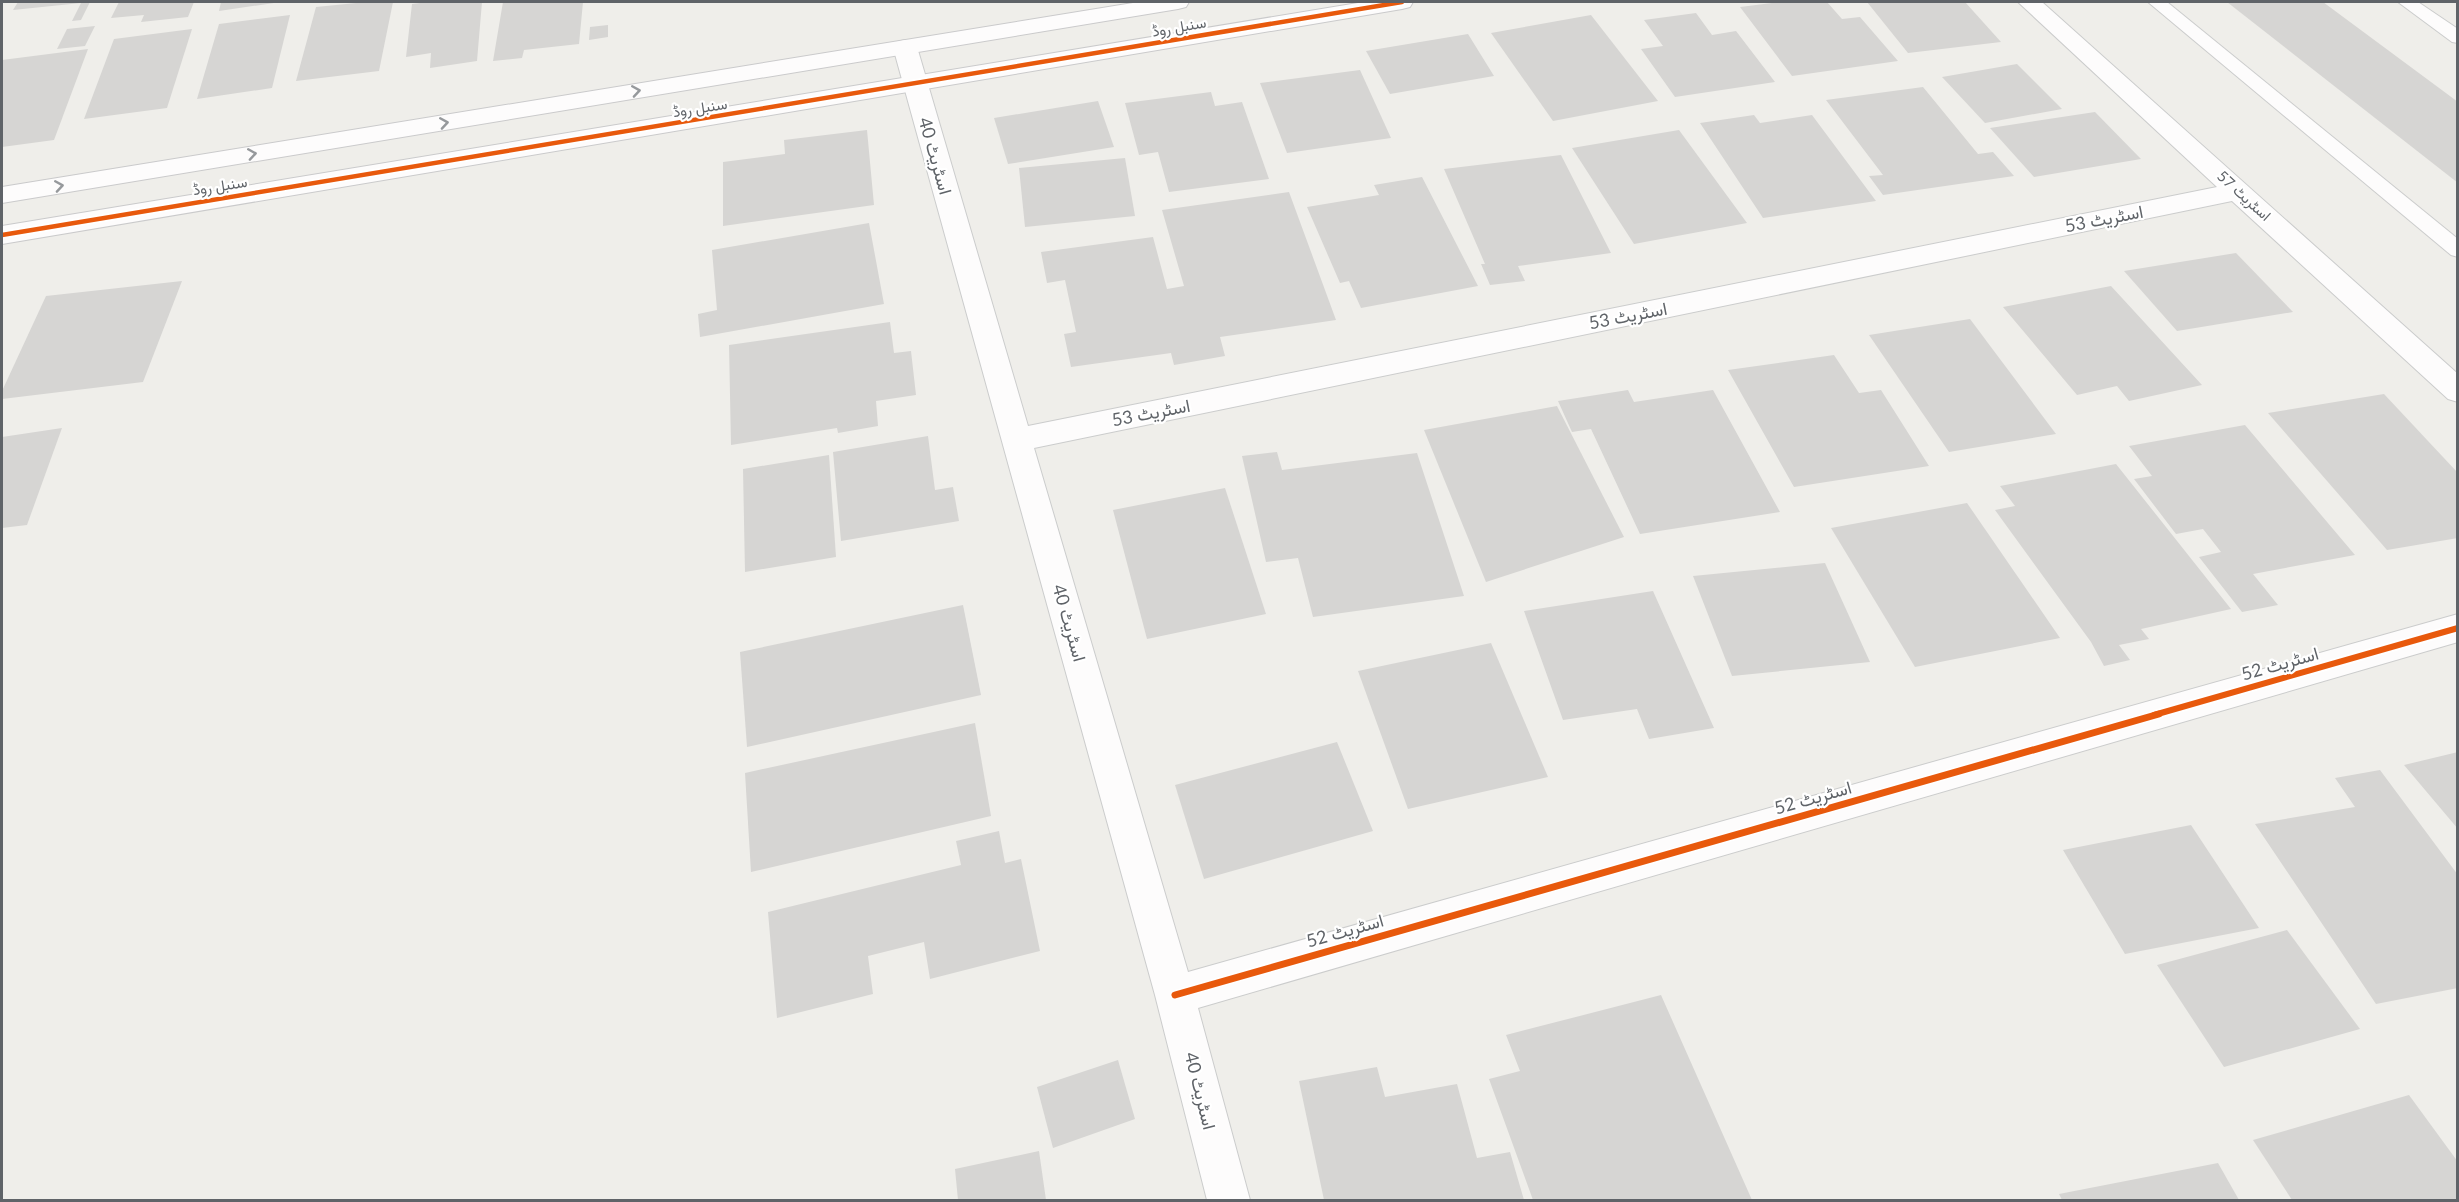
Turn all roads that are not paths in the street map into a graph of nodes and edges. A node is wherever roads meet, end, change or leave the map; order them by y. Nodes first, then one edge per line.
1 (1178, 2) edge
2 (1402, 2) edge
3 (2029, 2) edge
4 (2157, 2) edge
5 (2407, 2) edge
6 (2457, 38) edge
7 (905, 47) junction
8 (915, 84) junction
9 (2239, 191) junction
10 (2, 195) edge
11 (2, 235) edge
12 (2457, 250) edge
13 (2457, 391) edge
14 (1017, 440) junction
15 (2457, 628) edge
16 (1175, 994) junction
17 (1228, 1200) edge

1 - 7 street, سنبل روڈ
2 - 8 street, سنبل روڈ
3 - 9 street, اسٹریٹ 57
4 - 12 lane
5 - 6 lane
7 - 8 street, اسٹریٹ 40
10 -> 7 street, سنبل روڈ
8 - 11 street, سنبل روڈ
8 - 14 street, اسٹریٹ 40
9 - 13 street, اسٹریٹ 57
9 - 14 street, اسٹریٹ 53
14 - 16 street, اسٹریٹ 40
15 - 16 street, اسٹریٹ 52
16 - 17 street, اسٹریٹ 40

